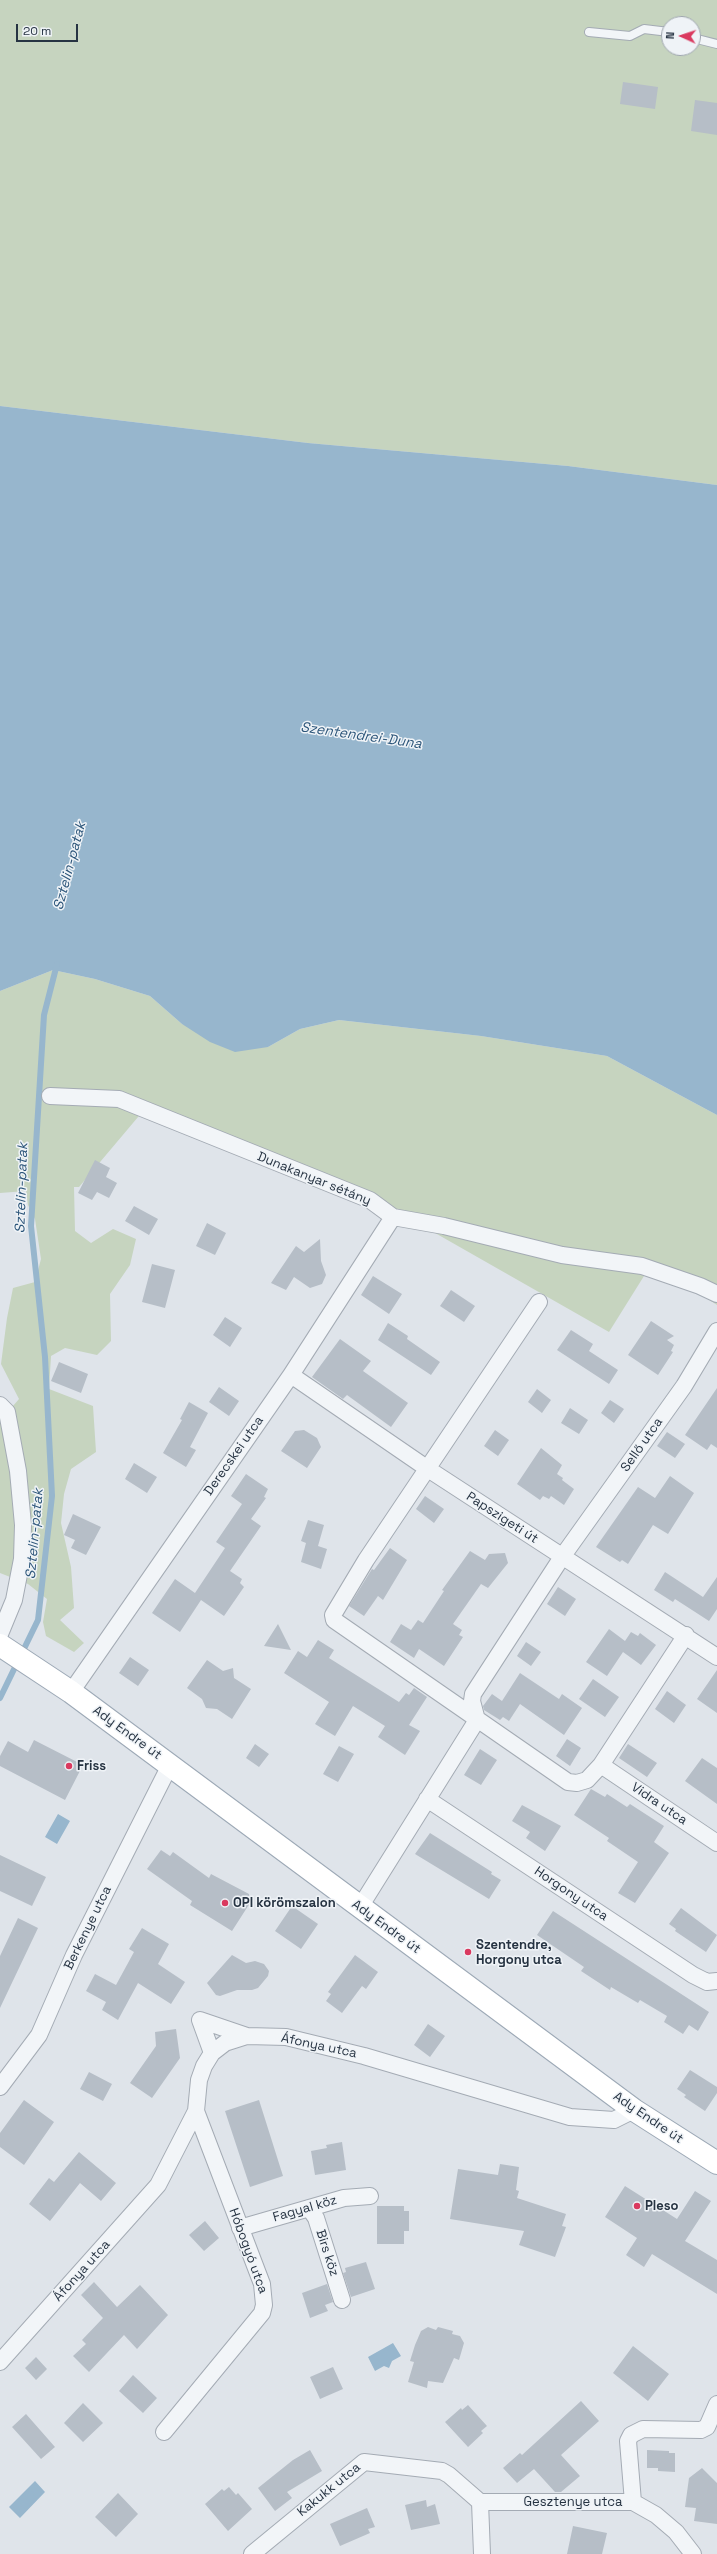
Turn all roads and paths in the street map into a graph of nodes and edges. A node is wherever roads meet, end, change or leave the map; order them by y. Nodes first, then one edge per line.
1 (661, 31) edge
2 (589, 32) dead end
3 (701, 40) edge
4 (717, 44) edge
5 (50, 1096) dead end
6 (393, 1217) junction
7 (717, 1294) edge
8 (539, 1302) dead end
9 (717, 1331) edge
10 (290, 1375) junction
11 (0, 1405) edge
12 (428, 1469) junction
13 (562, 1558) junction
14 (686, 1635) junction
15 (2, 1643) edge
16 (717, 1657) edge
17 (71, 1692) junction
18 (477, 1720) junction
19 (170, 1765) junction
20 (601, 1765) junction
21 (427, 1799) junction
22 (717, 1844) edge
23 (360, 1907) junction
24 (717, 1981) edge
25 (247, 2036) junction
26 (212, 2053) junction
27 (0, 2087) edge
28 (634, 2110) junction
29 (196, 2111) junction
30 (717, 2163) edge
31 (370, 2196) dead end
32 (309, 2208) junction
33 (240, 2228) junction
34 (342, 2300) dead end
35 (0, 2362) edge
36 (717, 2404) edge
37 (164, 2432) dead end
38 (480, 2502) junction
39 (633, 2502) junction
40 (252, 2554) edge
41 (482, 2554) edge
42 (692, 2554) edge

1 - 2 lane
3 - 4 lane
5 - 6 street, Dunakanyar sétány
6 - 7 street, Dunakanyar sétány
6 - 10 street, Derecskei utca
8 - 12 street
9 - 13 street, Sellő utca
10 - 12 street, Papszigeti út
10 - 17 street, Derecskei utca
11 - 15 street
12 - 13 street, Papszigeti út
12 - 18 street
13 - 14 street, Papszigeti út
13 - 18 street
14 - 16 street, Papszigeti út
14 - 20 street
15 - 17 main road, Ady Endre út
17 - 19 main road, Ady Endre út
18 - 20 street
18 - 21 street
19 - 23 main road, Ady Endre út
19 - 27 street, Berkenye utca
20 - 22 street, Vidra utca
21 - 23 street
21 - 24 street, Horgony utca
23 - 28 main road, Ady Endre út
25 - 26 street, Áfonya utca
25 - 26 street
25 - 28 street, Áfonya utca
26 - 29 street, Áfonya utca
28 - 30 main road, Ady Endre út
29 - 33 street, Hóbogyó utca
29 - 35 street, Áfonya utca
31 - 32 street, Fagyal köz
32 - 33 street, Fagyal köz
32 - 34 street, Birs köz
33 - 37 street, Hóbogyó utca
36 - 39 street
38 - 39 street, Gesztenye utca
38 - 40 street, Kakukk utca
38 - 41 street
39 - 42 street, Gesztenye utca

